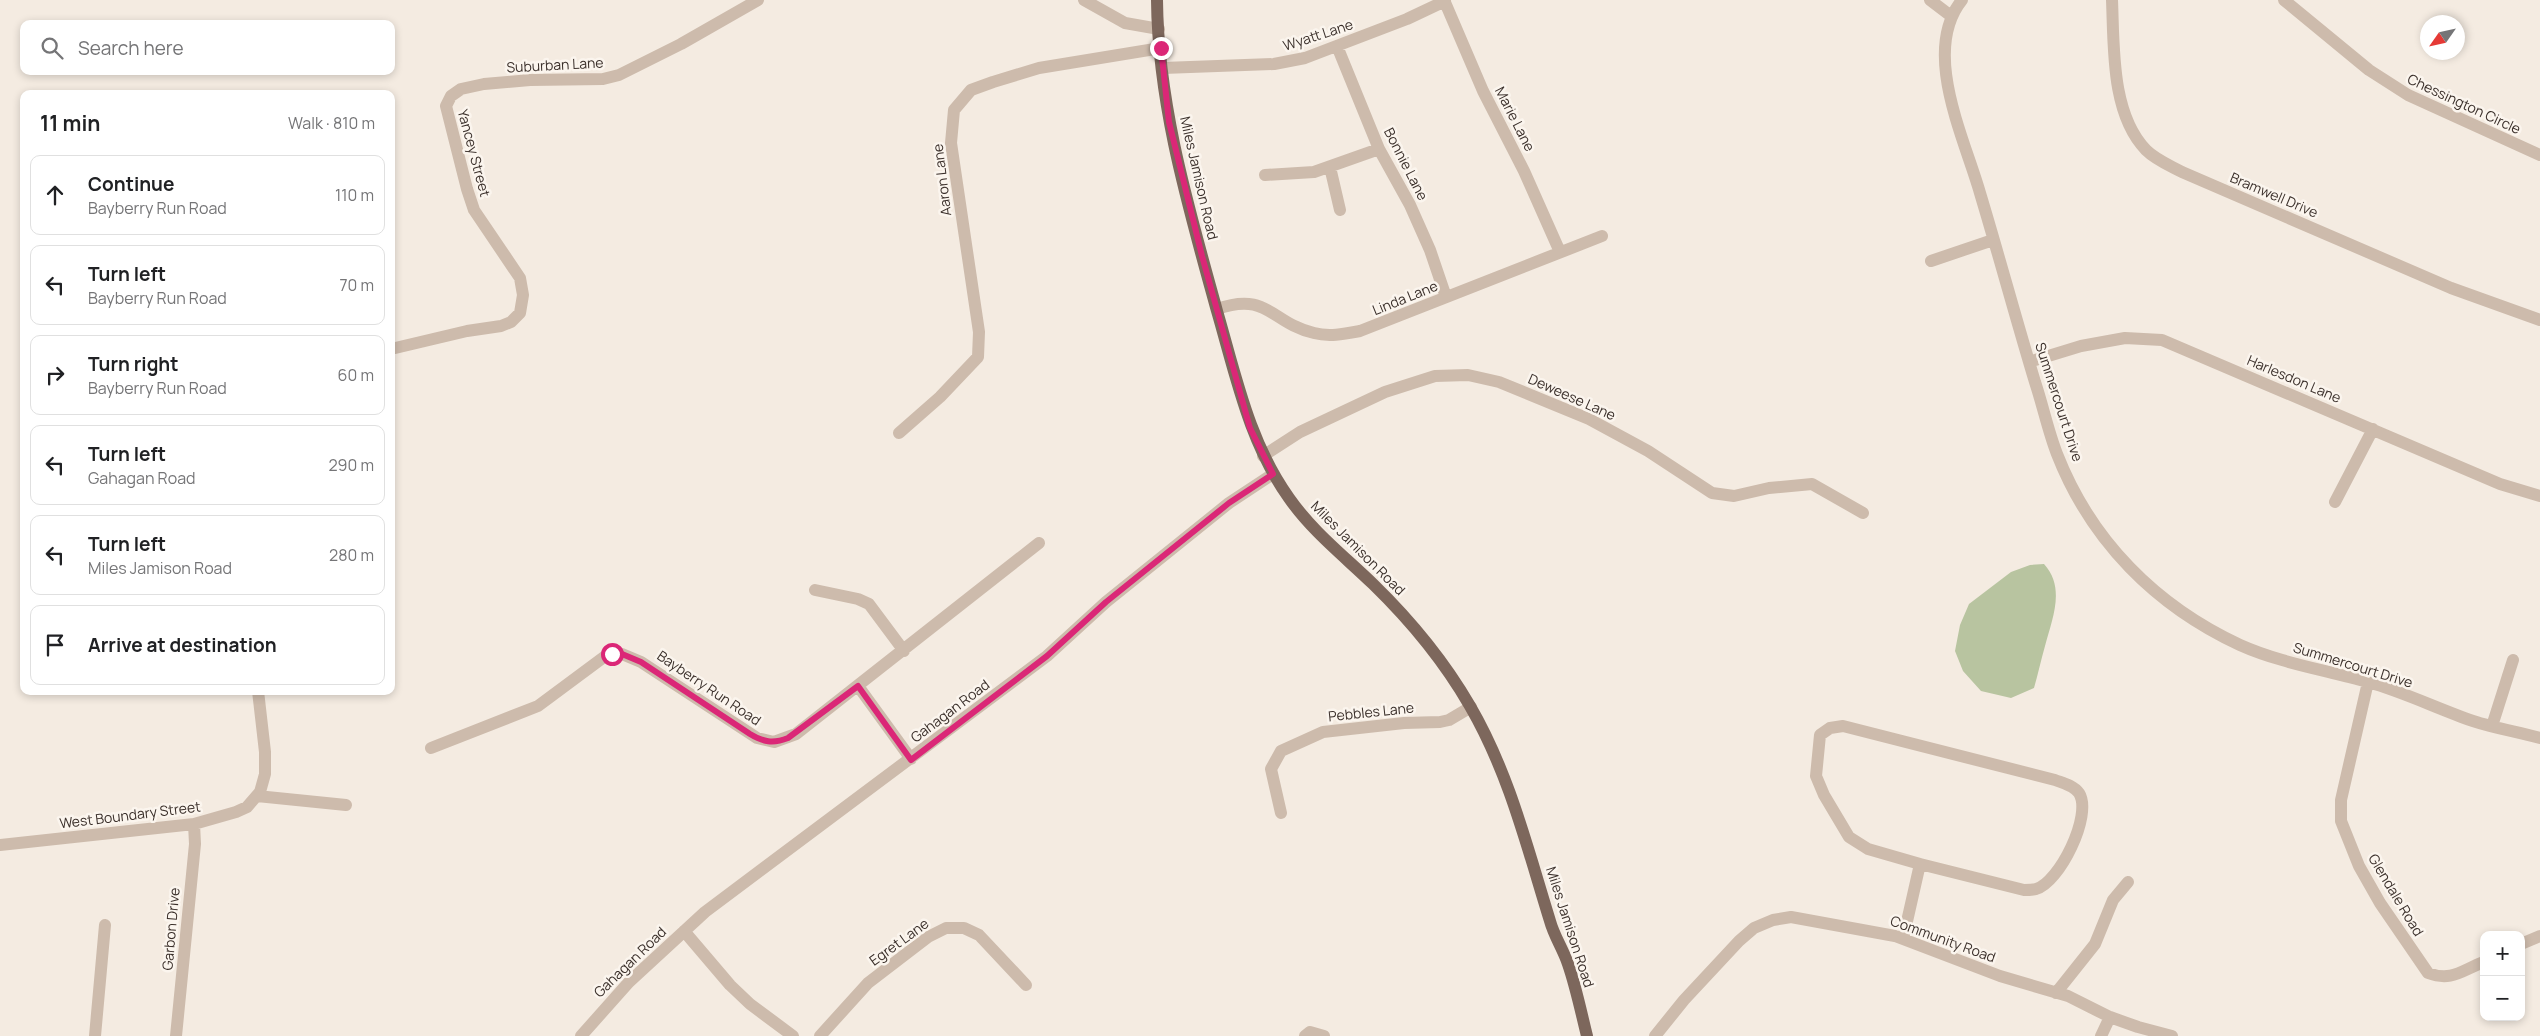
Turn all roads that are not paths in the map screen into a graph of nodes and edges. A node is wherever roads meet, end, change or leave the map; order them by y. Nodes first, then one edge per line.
1 (758, 0) edge
2 (1084, 0) edge
3 (1157, 0) edge
4 (1930, 0) edge
5 (1962, 0) edge
6 (2112, 0) edge
7 (2284, 0) edge
8 (1444, 1) edge
9 (1951, 16) junction
10 (1159, 28) junction
11 (1337, 46) junction
12 (1161, 48) junction
13 (1163, 68) junction
14 (484, 84) joint
15 (1379, 149) junction
16 (2540, 155) edge
17 (1330, 167) junction
18 (1265, 175) dead end
19 (1340, 210) dead end
20 (1602, 236) dead end
21 (1993, 240) junction
22 (1560, 252) junction
23 (1931, 261) dead end
24 (1446, 297) junction
25 (1217, 309) junction
26 (2540, 320) edge
27 (395, 348) edge
28 (2029, 362) junction
29 (2373, 429) junction
30 (899, 433) dead end
31 (1263, 456) junction
32 (1273, 474) junction
33 (2540, 496) edge
34 (2334, 502) dead end
35 (1862, 513) dead end
36 (1039, 543) dead end
37 (815, 590) dead end
38 (904, 651) junction
39 (2513, 660) dead end
40 (2368, 682) junction
41 (858, 686) junction
42 (258, 695) edge
43 (1470, 707) junction
44 (2492, 726) junction
45 (2540, 738) edge
46 (430, 748) dead end
47 (911, 760) junction
48 (257, 796) junction
49 (346, 806) dead end
50 (1281, 813) dead end
51 (194, 824) junction
52 (0, 846) edge
53 (1920, 864) junction
54 (2128, 882) dead end
55 (105, 925) dead end
56 (684, 931) junction
57 (2540, 936) edge
58 (1903, 939) junction
59 (2525, 942) edge
60 (2480, 964) edge
61 (1026, 985) dead end
62 (2056, 993) junction
63 (2110, 1017) junction
64 (95, 1036) edge
65 (176, 1036) edge
66 (581, 1036) edge
67 (793, 1036) edge
68 (820, 1036) edge
69 (1304, 1036) edge
70 (1324, 1036) edge
71 (1587, 1036) edge
72 (1655, 1036) edge
73 (2100, 1036) edge
74 (2172, 1036) edge

1 - 14 street, Suburban Lane
2 - 10 street
3 - 10 main road, Miles Jamison Road
4 - 9 street
5 - 9 street, Summercourt Drive
6 - 26 street, Bramwell Drive
7 - 16 street, Chessington Circle
8 - 11 street, Wyatt Lane
8 - 22 street, Marie Lane
9 - 21 street, Summercourt Drive
10 - 12 main road, Miles Jamison Road
11 - 13 street, Wyatt Lane
11 - 15 street, Bonnie Lane
12 - 13 main road, Miles Jamison Road
12 - 30 street, Aaron Lane
13 - 25 main road, Miles Jamison Road
14 - 27 street, Yancey Street
15 - 17 street
15 - 24 street, Bonnie Lane
17 - 18 street
17 - 19 street
20 - 22 street, Linda Lane
21 - 23 street
21 - 28 street, Summercourt Drive
22 - 24 street, Linda Lane
24 - 25 street, Linda Lane
25 - 31 main road, Miles Jamison Road
28 - 29 street, Harlesdon Lane
28 - 40 street, Summercourt Drive
29 - 33 street, Harlesdon Lane
29 - 34 street
31 - 32 main road, Miles Jamison Road
31 - 35 street, Deweese Lane
32 - 43 main road, Miles Jamison Road
32 - 47 street, Gahagan Road
36 - 38 street, Bayberry Run Road
37 - 38 street
38 - 41 street, Bayberry Run Road
39 - 44 street
40 - 44 street, Summercourt Drive
40 - 60 street, Glendale Road
41 - 46 street, Bayberry Run Road
41 - 47 street
42 - 48 street
43 - 50 street, Pebbles Lane
43 - 71 main road, Miles Jamison Road
44 - 45 street, Summercourt Drive
47 - 56 street, Gahagan Road
48 - 49 street
48 - 51 street, West Boundary Street
51 - 52 street, West Boundary Street
51 - 65 street, Garbon Drive
53 - 53 street
53 - 58 street
54 - 62 street
55 - 64 street
56 - 66 street, Gahagan Road
56 - 67 street
57 - 59 street
58 - 62 street, Community Road
58 - 72 street, Community Road
61 - 68 street, Egret Lane
62 - 63 street, Community Road
63 - 73 street
63 - 74 street, Community Road
69 - 70 street

